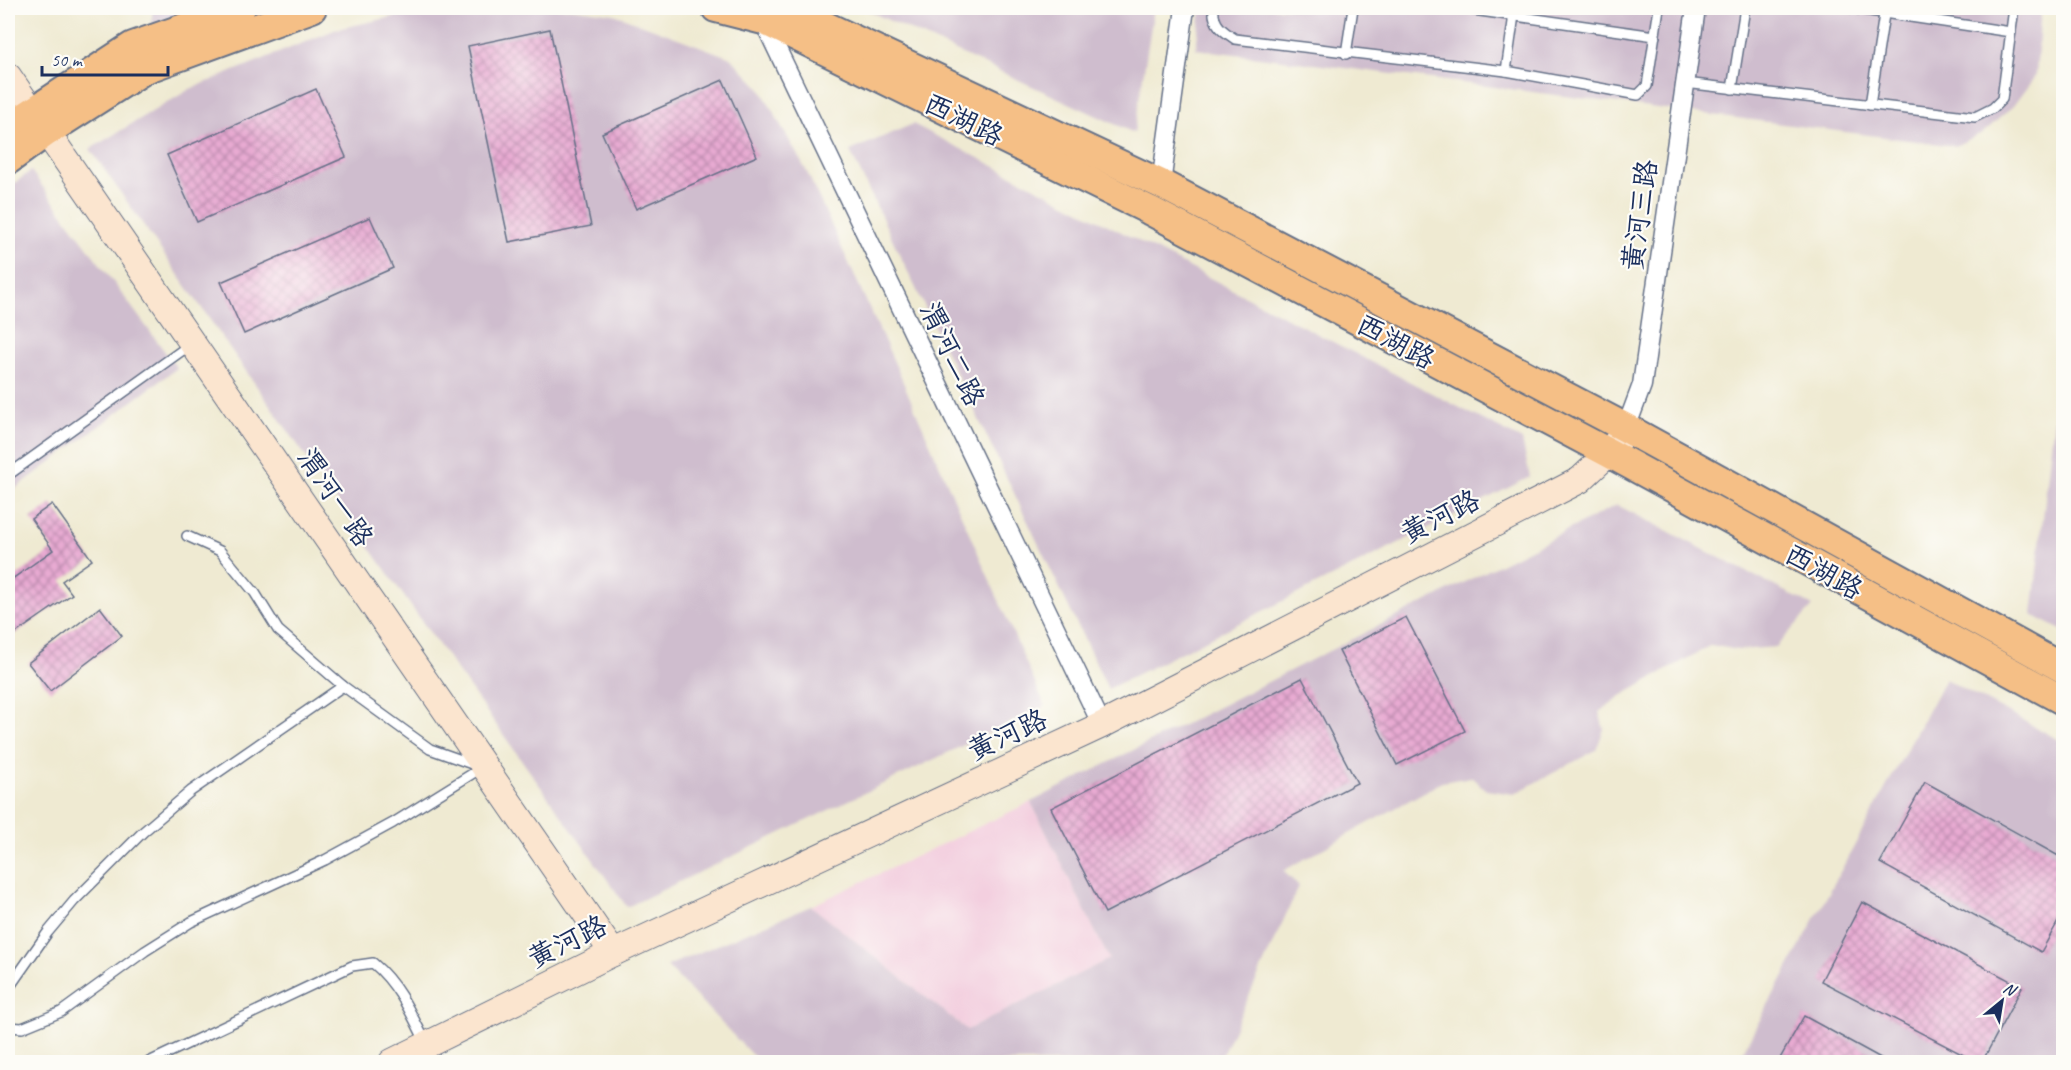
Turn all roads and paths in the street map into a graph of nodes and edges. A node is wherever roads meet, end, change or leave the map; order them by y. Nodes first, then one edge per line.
1 (241, 8) edge
2 (312, 8) edge
3 (716, 8) edge
4 (1185, 8) edge
5 (1214, 8) edge
6 (1353, 8) edge
7 (1459, 8) edge
8 (1659, 8) edge
9 (1696, 8) edge
10 (1745, 8) edge
11 (1850, 8) edge
12 (2014, 8) edge
13 (1885, 10) edge
14 (1514, 11) edge
15 (769, 12) edge
16 (2011, 32) junction
17 (1655, 36) junction
18 (1346, 54) junction
19 (1506, 71) junction
20 (8, 76) edge
21 (1685, 83) junction
22 (1732, 88) junction
23 (1870, 105) junction
24 (38, 122) junction
25 (8, 128) edge
26 (8, 160) edge
27 (1161, 184) junction
28 (192, 343) junction
29 (1626, 428) junction
30 (1609, 453) junction
31 (8, 475) edge
32 (187, 536) dead end
33 (2064, 669) edge
34 (343, 686) junction
35 (2064, 701) edge
36 (1102, 725) junction
37 (483, 767) junction
38 (613, 953) junction
39 (8, 989) edge
40 (8, 1027) edge
41 (428, 1045) junction
42 (150, 1062) edge
43 (392, 1062) edge

1 - 24 main road
2 - 24 main road
3 - 15 main road, 西湖路
4 - 27 street
5 - 18 lane
6 - 18 lane
7 - 14 lane
8 - 17 lane
9 - 21 street, 黄河三路
10 - 22 lane
11 - 13 lane
12 - 16 lane
13 - 16 lane
13 - 23 lane
14 - 17 lane
14 - 19 lane
15 - 27 main road, 西湖路
15 - 30 main road, 西湖路
15 - 36 street, 渭河二路
16 - 23 lane
17 - 19 lane
18 - 19 lane
20 - 24 main road, 渭河一路
21 - 22 lane
21 - 29 street, 黄河三路
22 - 23 lane
24 - 25 main road
24 - 26 main road
24 - 28 main road, 渭河一路
27 - 29 main road, 西湖路
28 - 31 lane
28 - 37 main road, 渭河一路
29 - 30 main road, 黄河路
29 - 33 main road, 西湖路
30 - 35 main road, 西湖路
30 - 36 main road, 黄河路
32 - 34 lane
34 - 37 lane
34 - 39 lane
36 - 38 main road, 黄河路
37 - 38 main road, 渭河一路
37 - 40 lane
38 - 41 main road, 黄河路
41 - 42 lane
41 - 43 main road, 黄河路

